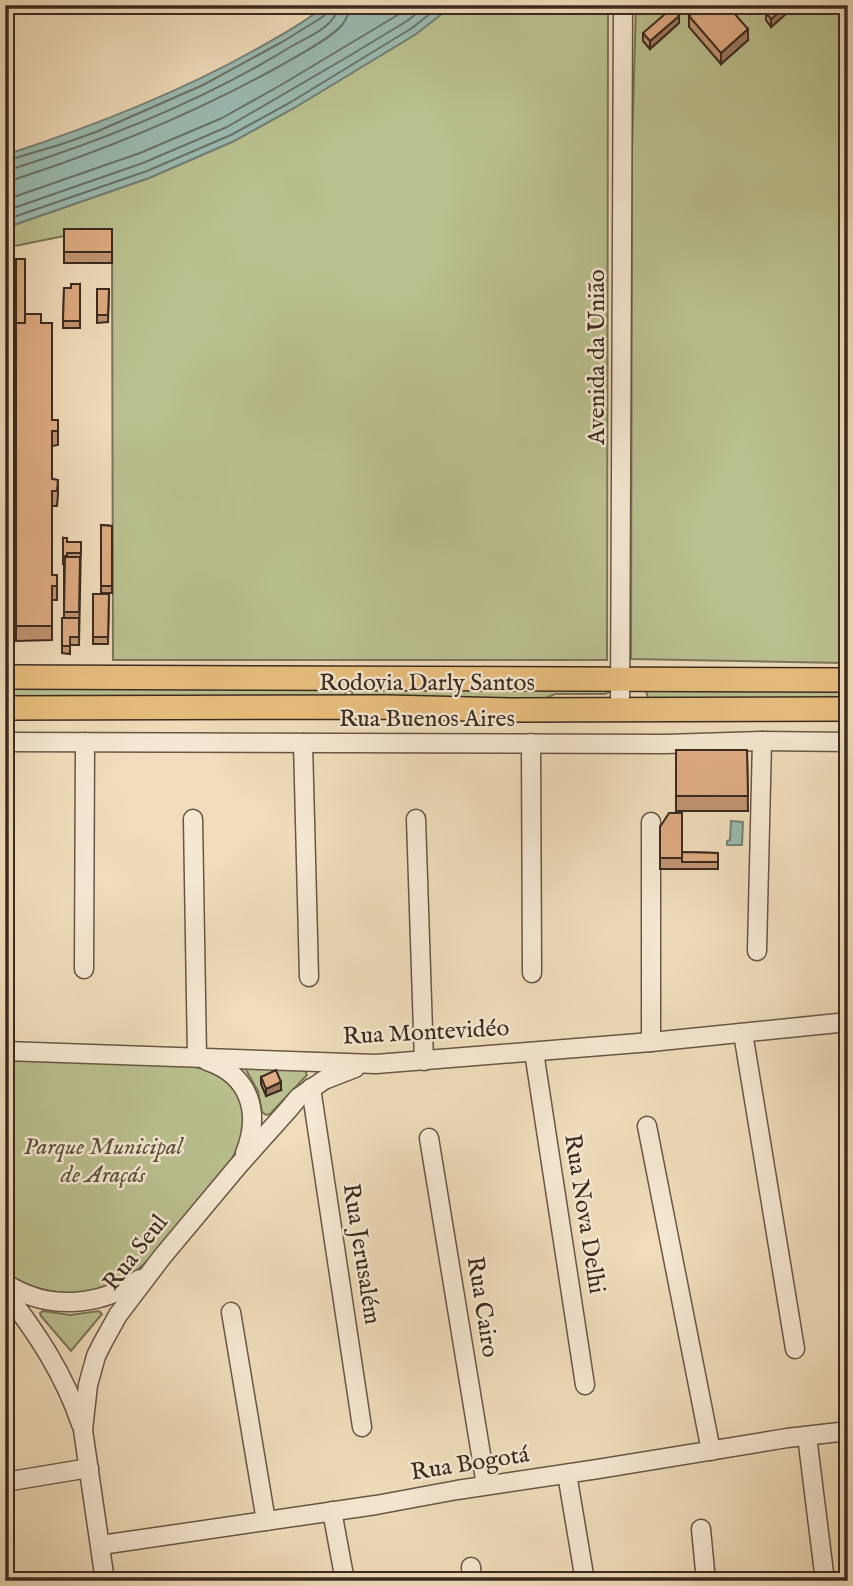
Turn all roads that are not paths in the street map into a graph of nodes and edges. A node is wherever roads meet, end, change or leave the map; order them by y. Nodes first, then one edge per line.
1 (623, 5) edge
2 (5, 677) edge
3 (621, 679) junction
4 (848, 680) edge
5 (5, 708) edge
6 (620, 709) junction
7 (848, 709) edge
8 (762, 741) junction
9 (5, 742) edge
10 (85, 742) junction
11 (848, 742) edge
12 (303, 743) junction
13 (531, 743) junction
14 (193, 819) dead end
15 (416, 819) dead end
16 (651, 822) dead end
17 (757, 951) dead end
18 (84, 969) dead end
19 (532, 973) dead end
20 (309, 977) dead end
21 (848, 1022) edge
22 (743, 1033) junction
23 (651, 1042) junction
24 (5, 1051) edge
25 (534, 1052) junction
26 (197, 1057) junction
27 (424, 1061) junction
28 (376, 1065) junction
29 (311, 1088) junction
30 (647, 1126) dead end
31 (429, 1138) dead end
32 (238, 1166) junction
33 (162, 1257) junction
34 (5, 1283) edge
35 (5, 1292) edge
36 (231, 1312) dead end
37 (795, 1349) dead end
38 (585, 1385) dead end
39 (362, 1427) dead end
40 (83, 1430) junction
41 (848, 1431) edge
42 (807, 1436) junction
43 (711, 1451) junction
44 (89, 1468) junction
45 (567, 1474) junction
46 (5, 1482) edge
47 (486, 1485) junction
48 (332, 1511) junction
49 (266, 1521) junction
50 (701, 1529) dead end
51 (101, 1545) junction
52 (105, 1581) edge
53 (345, 1581) edge
54 (585, 1581) edge
55 (706, 1581) edge
56 (825, 1581) edge

1 - 3 street, Avenida da União
2 - 3 main road, Rodovia Darly Santos
3 - 4 main road, Rodovia Darly Santos
3 - 6 street, Avenida da União
5 - 6 main road, Rodovia Darly Santos
6 - 7 main road, Rodovia Darly Santos
8 - 11 street, Rua Buenos Aires
8 - 13 street, Rua Buenos Aires
8 - 17 street
9 - 10 street, Rua Buenos Aires
10 - 12 street, Rua Buenos Aires
10 - 18 street
12 - 13 street, Rua Buenos Aires
12 - 20 street
13 - 19 street
14 - 26 street
15 - 27 street
16 - 23 street
21 - 22 street, Rua Montevidéo
22 - 23 street, Rua Montevidéo
22 - 37 street
23 - 25 street, Rua Montevidéo
24 - 26 street, Rua Montevidéo
25 - 27 street, Rua Montevidéo
25 - 38 street, Rua Nova Delhi
26 - 28 street, Rua Montevidéo
26 - 32 street
27 - 28 street, Rua Montevidéo
28 - 29 street, Rua Seul
29 - 32 street, Rua Seul
29 - 39 street, Rua Jerusalém
30 - 43 street
31 - 47 street, Rua Cairo
32 - 33 street, Rua Seul
33 - 34 street
33 - 40 street, Rua Seul
35 - 40 street
36 - 49 street
40 - 44 street
41 - 42 street, Rua Bogotá
42 - 43 street, Rua Bogotá
42 - 56 street
43 - 45 street, Rua Bogotá
44 - 46 street
44 - 51 street
45 - 47 street, Rua Bogotá
45 - 54 street
47 - 48 street, Rua Bogotá
48 - 49 street, Rua Bogotá
48 - 53 street
49 - 51 street, Rua Bogotá
50 - 55 street
51 - 52 street

